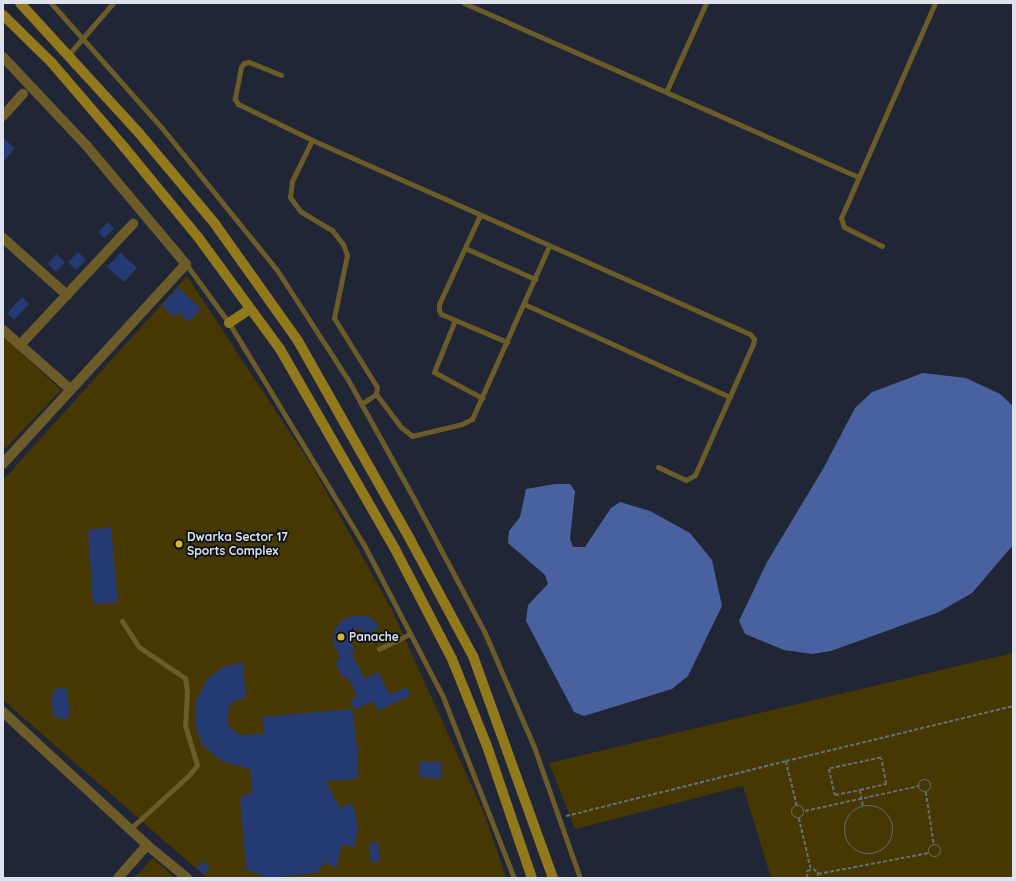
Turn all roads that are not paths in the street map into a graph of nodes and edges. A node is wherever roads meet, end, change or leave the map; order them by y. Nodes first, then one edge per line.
1 (20, 3) edge
2 (51, 3) edge
3 (61, 3) edge
4 (112, 3) edge
5 (464, 3) edge
6 (706, 3) edge
7 (935, 3) edge
8 (57, 8) junction
9 (3, 15) edge
10 (83, 37) junction
11 (69, 54) junction
12 (3, 57) edge
13 (282, 75) dead end
14 (666, 92) junction
15 (23, 94) dead end
16 (3, 116) edge
17 (312, 140) junction
18 (858, 177) junction
19 (480, 215) junction
20 (132, 224) dead end
21 (3, 238) edge
22 (549, 246) junction
23 (882, 246) dead end
24 (465, 248) junction
25 (186, 264) junction
26 (535, 279) junction
27 (67, 295) junction
28 (524, 304) junction
29 (250, 308) junction
30 (455, 320) junction
31 (229, 323) junction
32 (3, 330) edge
33 (507, 342) junction
34 (20, 345) junction
35 (70, 389) junction
36 (376, 394) junction
37 (730, 397) junction
38 (482, 398) junction
39 (361, 404) junction
40 (3, 464) edge
41 (658, 467) dead end
42 (122, 620) dead end
43 (410, 634) junction
44 (379, 649) dead end
45 (3, 712) edge
46 (130, 829) junction
47 (147, 845) junction
48 (118, 878) edge
49 (187, 878) edge
50 (514, 878) edge
51 (532, 878) edge
52 (553, 878) edge
53 (580, 878) edge

1 - 11 main road
2 - 8 lane
3 - 8 lane
4 - 10 lane
5 - 14 lane
6 - 14 lane
7 - 18 lane
8 - 10 lane
9 - 29 main road
10 - 11 lane
10 - 39 lane
11 - 52 main road
12 - 25 street
13 - 17 lane
14 - 18 lane
15 - 16 street
17 - 19 lane
17 - 36 lane
18 - 23 lane
19 - 22 lane
19 - 24 lane
20 - 27 street
21 - 27 street
22 - 26 lane
22 - 37 lane
24 - 26 lane
24 - 30 lane
25 - 31 lane
25 - 35 street
26 - 28 lane
27 - 34 street
28 - 33 lane
28 - 37 lane
29 - 31 main road
29 - 51 main road
30 - 33 lane
30 - 38 lane
31 - 43 lane
32 - 34 street
33 - 38 lane
34 - 35 street
35 - 40 street
36 - 38 lane
36 - 39 lane
37 - 41 lane
39 - 53 lane
42 - 46 lane
43 - 44 lane
43 - 50 lane
45 - 46 street
46 - 47 street
47 - 48 street
47 - 49 street

